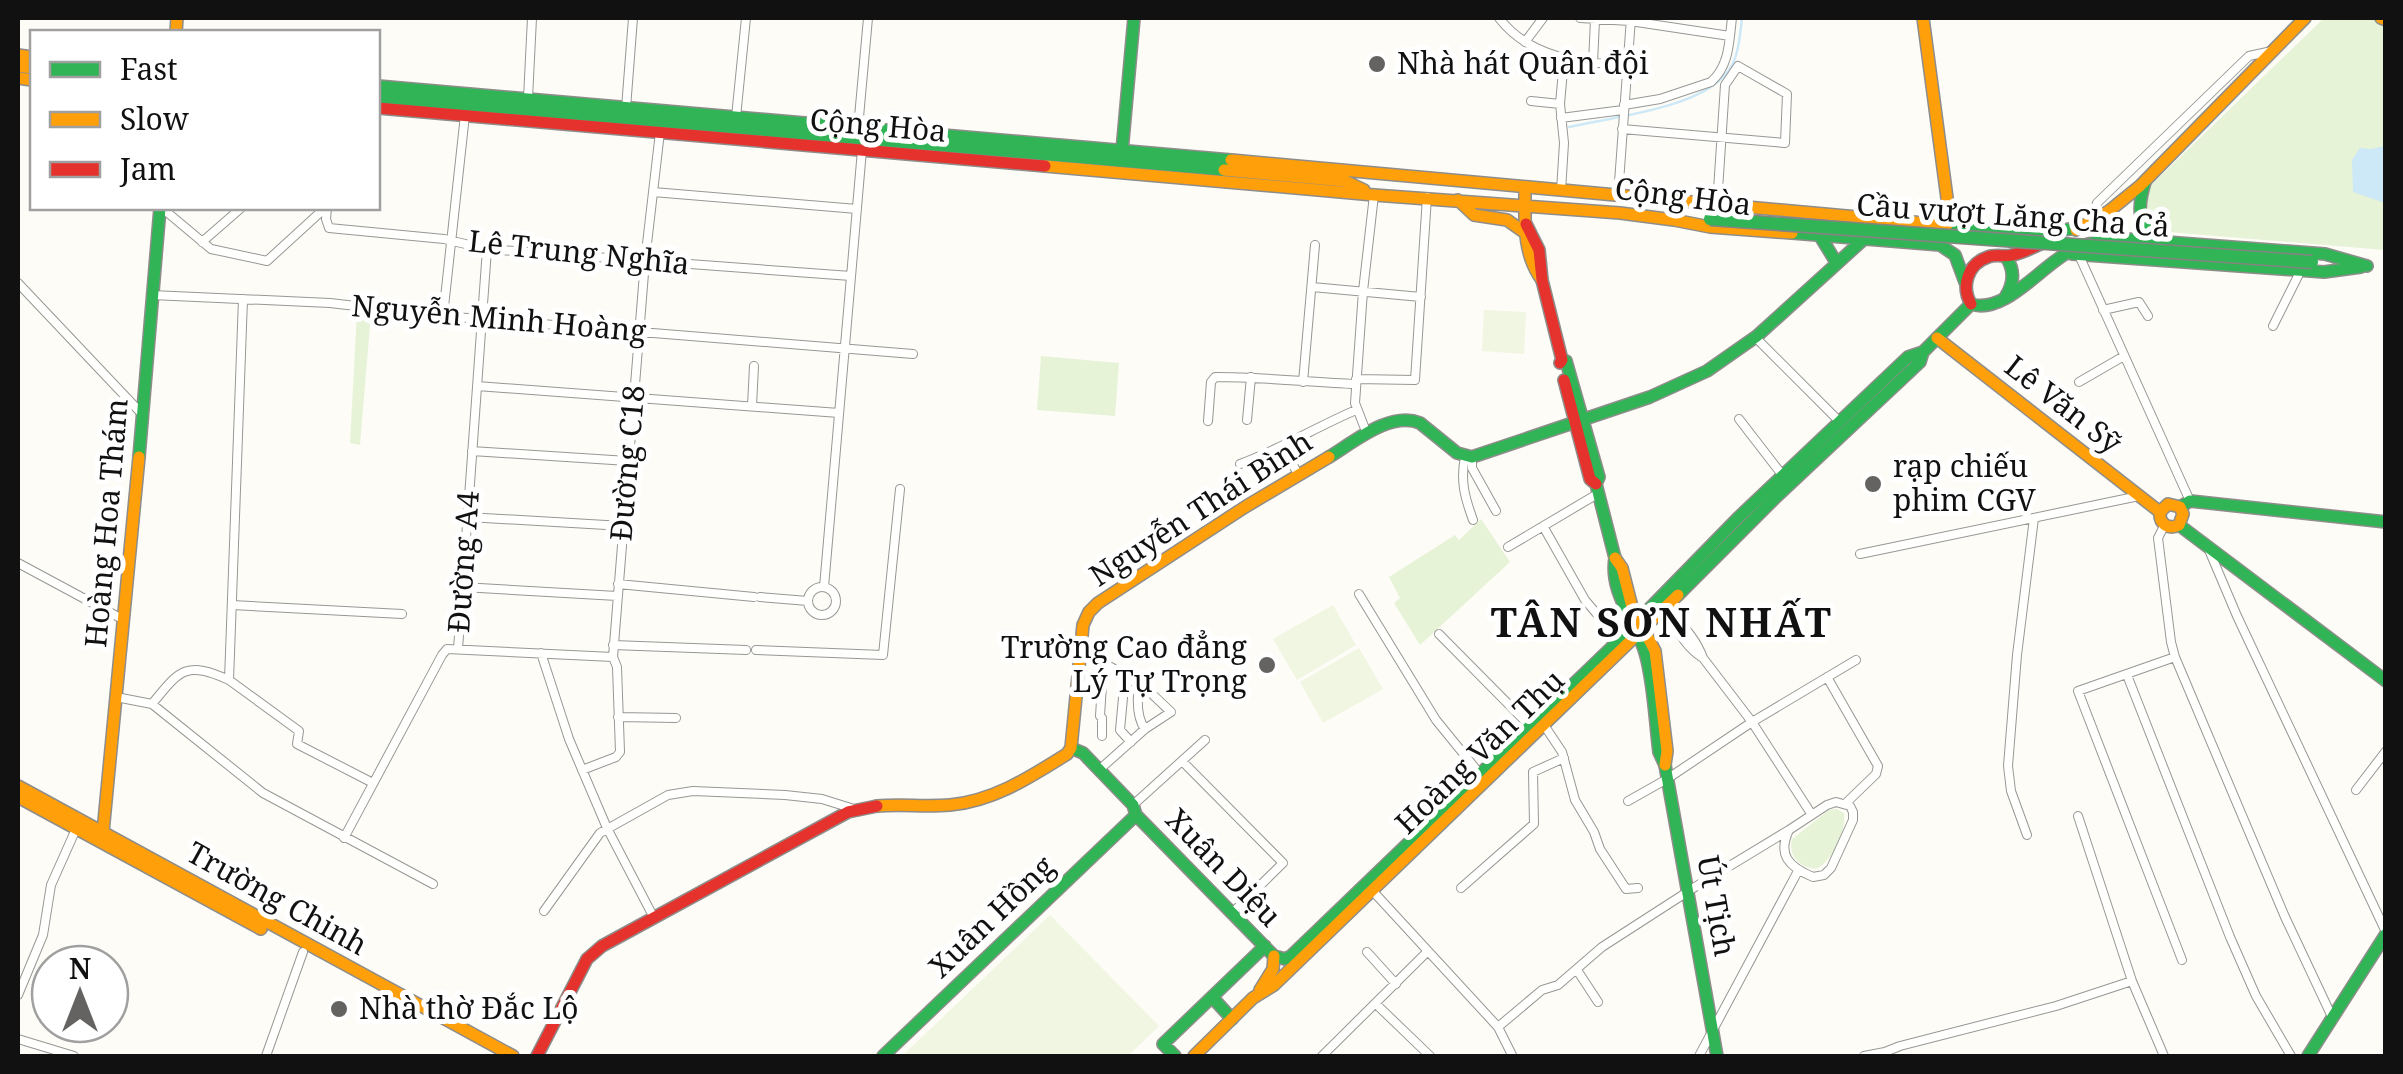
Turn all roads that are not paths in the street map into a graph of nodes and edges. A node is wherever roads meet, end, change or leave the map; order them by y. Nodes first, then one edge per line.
1 (532, 18) edge
2 (634, 18) edge
3 (746, 18) edge
4 (868, 18) edge
5 (1134, 18) edge
6 (1543, 18) edge
7 (1580, 18) edge
8 (1732, 18) edge
9 (1924, 18) edge
10 (2304, 18) edge
11 (1500, 19) edge
12 (1630, 19) edge
13 (1595, 20) junction
14 (1730, 36) junction
15 (1525, 42) junction
16 (2276, 50) junction
17 (1564, 59) junction
18 (1593, 64) junction
19 (1627, 66) junction
20 (380, 86) edge
21 (380, 97) edge
22 (528, 98) junction
23 (1531, 101) dead end
24 (1560, 104) junction
25 (380, 108) edge
26 (626, 108) junction
27 (464, 110) junction
28 (1623, 116) junction
29 (736, 117) junction
30 (1561, 118) junction
31 (858, 128) junction
32 (660, 132) junction
33 (1722, 136) junction
34 (862, 150) junction
35 (1121, 162) junction
36 (1368, 172) junction
37 (2146, 180) junction
38 (1345, 181) junction
39 (1525, 188) junction
40 (1561, 191) junction
41 (654, 192) junction
42 (1374, 195) junction
43 (1618, 196) junction
44 (1426, 197) junction
45 (1458, 200) junction
46 (1717, 204) junction
47 (1526, 206) junction
48 (857, 209) junction
49 (161, 210) edge
50 (163, 210) edge
51 (239, 210) edge
52 (324, 210) edge
53 (326, 210) edge
54 (1676, 219) junction
55 (1921, 222) junction
56 (1947, 225) junction
57 (2086, 225) junction
58 (1970, 227) junction
59 (1525, 228) junction
60 (1820, 236) junction
61 (1864, 239) junction
62 (451, 240) junction
63 (2160, 240) junction
64 (202, 242) junction
65 (1315, 245) dead end
66 (487, 249) junction
67 (1995, 253) junction
68 (2072, 254) junction
69 (645, 261) junction
70 (1836, 262) junction
71 (2307, 266) junction
72 (2367, 266) junction
73 (2386, 268) edge
74 (851, 276) junction
75 (1965, 282) junction
76 (18, 283) edge
77 (1312, 286) junction
78 (1363, 291) junction
79 (152, 295) junction
80 (1420, 298) junction
81 (2004, 298) junction
82 (243, 299) junction
83 (1971, 304) junction
84 (2103, 310) junction
85 (443, 316) junction
86 (2148, 316) dead end
87 (482, 320) junction
88 (2273, 326) dead end
89 (639, 332) junction
90 (1755, 337) junction
91 (1937, 338) junction
92 (845, 348) junction
93 (1923, 352) junction
94 (913, 354) dead end
95 (2124, 356) junction
96 (754, 366) dead end
97 (1252, 377) junction
98 (1356, 381) junction
99 (1303, 382) junction
100 (2080, 382) dead end
101 (477, 386) junction
102 (634, 397) junction
103 (752, 406) junction
104 (1356, 410) junction
105 (840, 412) junction
106 (143, 414) junction
107 (1739, 419) dead end
108 (1246, 420) dead end
109 (1208, 421) dead end
110 (1580, 422) junction
111 (1840, 422) junction
112 (1368, 434) junction
113 (1284, 447) junction
114 (472, 451) junction
115 (1468, 457) junction
116 (628, 461) junction
117 (1240, 464) dead end
118 (1298, 474) junction
119 (1783, 476) junction
120 (1597, 488) junction
121 (900, 490) dead end
122 (2139, 496) junction
123 (2185, 504) junction
124 (1496, 511) dead end
125 (467, 517) junction
126 (2034, 518) junction
127 (1473, 520) dead end
128 (2168, 521) junction
129 (2386, 522) edge
130 (623, 526) junction
131 (1543, 526) junction
132 (1508, 547) dead end
133 (2208, 548) junction
134 (1860, 554) dead end
135 (18, 563) edge
136 (618, 584) junction
137 (462, 587) junction
138 (824, 587) junction
139 (1359, 594) dead end
140 (618, 596) junction
141 (808, 601) junction
142 (232, 605) junction
143 (1666, 606) junction
144 (402, 614) dead end
145 (124, 620) junction
146 (1638, 627) junction
147 (1439, 634) dead end
148 (1619, 640) junction
149 (614, 645) junction
150 (458, 649) junction
151 (1080, 649) junction
152 (746, 650) dead end
153 (756, 650) dead end
154 (541, 653) junction
155 (612, 657) junction
156 (2175, 658) junction
157 (1856, 660) dead end
158 (1102, 670) junction
159 (1125, 675) junction
160 (2126, 675) junction
161 (1827, 677) junction
162 (229, 680) junction
163 (2386, 682) edge
164 (1138, 684) junction
165 (116, 697) junction
166 (152, 704) junction
167 (618, 717) junction
168 (676, 718) dead end
169 (1752, 722) junction
170 (1537, 726) junction
171 (1145, 729) junction
172 (1102, 736) dead end
173 (1205, 740) dead end
174 (1131, 742) junction
175 (1071, 748) junction
176 (2386, 751) edge
177 (1564, 758) junction
178 (1182, 761) junction
179 (582, 770) junction
180 (1099, 770) junction
181 (1666, 772) junction
182 (1480, 774) junction
183 (373, 784) junction
184 (18, 786) edge
185 (2356, 790) dead end
186 (18, 797) edge
187 (1628, 801) dead end
188 (1846, 803) junction
189 (854, 809) junction
190 (1135, 810) junction
191 (1812, 814) junction
192 (2078, 816) dead end
193 (608, 828) junction
194 (76, 829) junction
195 (1789, 830) junction
196 (2028, 835) dead end
197 (100, 837) junction
198 (344, 838) junction
199 (1798, 870) junction
200 (164, 871) junction
201 (1387, 871) junction
202 (433, 884) dead end
203 (1370, 887) junction
204 (1461, 888) dead end
205 (1638, 888) dead end
206 (1688, 891) junction
207 (544, 911) dead end
208 (1232, 913) junction
209 (654, 918) junction
210 (2386, 933) edge
211 (1269, 951) junction
212 (303, 952) junction
213 (1367, 952) dead end
214 (1428, 952) junction
215 (2182, 960) dead end
216 (1577, 970) junction
217 (2132, 981) junction
218 (1396, 984) junction
219 (18, 995) edge
220 (1212, 997) junction
221 (1253, 998) junction
222 (1598, 1002) dead end
223 (1376, 1004) junction
224 (1232, 1019) junction
225 (2334, 1019) junction
226 (1498, 1027) junction
227 (1713, 1031) junction
228 (18, 1039) edge
229 (74, 1056) edge
230 (266, 1056) edge
231 (496, 1056) edge
232 (513, 1056) edge
233 (537, 1056) edge
234 (883, 1056) edge
235 (1175, 1056) edge
236 (1194, 1056) edge
237 (1322, 1056) edge
238 (1430, 1056) edge
239 (1511, 1056) edge
240 (1699, 1056) edge
241 (1717, 1056) edge
242 (1864, 1056) edge
243 (2164, 1056) edge
244 (2290, 1056) edge
245 (2308, 1056) edge

1 - 22 street
2 - 26 street
3 - 29 street
4 - 31 street
5 - 35 main road
6 - 15 street
7 - 13 street
8 - 14 street
9 - 56 main road
10 - 16 main road
11 - 15 street
12 - 13 street
12 - 14 street
12 - 19 street
13 - 18 street
14 - 28 street
15 - 17 street
16 - 37 main road
16 - 57 street
17 - 18 street
17 - 24 street
18 - 19 street
19 - 28 street
20 - 22 main road, Cộng Hòa
21 - 27 main road
22 - 26 main road, Cộng Hòa
23 - 24 street
24 - 30 street
25 - 27 main road, Cộng Hòa
26 - 29 main road, Cộng Hòa
27 - 32 main road, Cộng Hòa
27 - 35 main road, Cộng Hòa
27 - 62 street
28 - 30 street
28 - 33 street
28 - 43 street
29 - 31 main road, Cộng Hòa
30 - 40 street
31 - 35 main road, Cộng Hòa
32 - 34 main road, Cộng Hòa
32 - 41 street, Đường C18
33 - 33 street
33 - 46 street
34 - 35 main road, Cộng Hòa
34 - 48 street
35 - 36 main road, Cộng Hòa
35 - 38 main road, Cộng Hòa
35 - 42 main road, Cộng Hòa
36 - 38 main road, Cộng Hòa
36 - 39 main road, Cộng Hòa
37 - 57 main road
37 - 63 main road
38 - 42 main road, Cộng Hòa
39 - 40 main road, Cộng Hòa
39 - 47 main road, Út Tịch
40 - 43 main road, Cộng Hòa
41 - 48 street
41 - 69 street, Đường C18
42 - 44 main road, Cộng Hòa
42 - 78 street
43 - 46 main road, Cộng Hòa
44 - 45 main road, Cộng Hòa
44 - 80 street
45 - 47 main road, Cộng Hòa
45 - 59 main road
46 - 55 main road, Cộng Hòa
47 - 54 main road, Cộng Hòa
47 - 59 main road, Út Tịch
48 - 74 street
49 - 79 main road, Hoàng Hoa Thám
50 - 64 street, Lê Trung Nghĩa
51 - 64 street
52 - 64 street, Lê Trung Nghĩa
53 - 62 street, Lê Trung Nghĩa
54 - 60 main road, Cộng Hòa
54 - 71 main road, Cầu vượt Lăng Cha Cả, bridge
55 - 56 main road, Cộng Hòa
55 - 67 main road
56 - 58 main road, Cộng Hòa
57 - 58 main road, Cộng Hòa
57 - 67 main road
58 - 67 main road
59 - 110 main road, Út Tịch
60 - 61 main road, Cộng Hòa
60 - 70 main road
61 - 70 main road
61 - 75 main road, Cộng Hòa
62 - 66 street, Lê Trung Nghĩa
62 - 85 street
63 - 68 main road
63 - 72 main road
65 - 77 street
66 - 69 street, Lê Trung Nghĩa
66 - 87 street, Đường A4
67 - 75 main road
67 - 81 main road
68 - 71 main road
68 - 81 main road
68 - 84 street
69 - 74 street, Lê Trung Nghĩa
69 - 89 street, Đường C18
70 - 90 main road
71 - 72 main road
71 - 88 street
72 - 73 main road
74 - 92 street
75 - 83 main road
76 - 106 street
77 - 78 street
77 - 99 street
78 - 80 street
78 - 98 street
79 - 82 street, Nguyễn Minh Hoàng
79 - 106 main road, Hoàng Hoa Thám
80 - 98 street
81 - 83 main road
82 - 85 street, Nguyễn Minh Hoàng
82 - 142 street
83 - 91 main road, Hoàng Văn Thụ
84 - 86 street
84 - 95 street
85 - 87 street, Nguyễn Minh Hoàng
87 - 89 street, Nguyễn Minh Hoàng
87 - 101 street, Đường A4
89 - 92 street, Nguyễn Minh Hoàng
89 - 102 street, Đường C18
90 - 110 main road
90 - 111 street
91 - 93 main road, Hoàng Văn Thụ
91 - 122 main road, Lê Văn Sỹ
92 - 94 street, Nguyễn Minh Hoàng
92 - 105 street
93 - 111 main road, Hoàng Văn Thụ
93 - 143 main road, Hoàng Văn Thụ
95 - 100 street
95 - 123 street
96 - 103 street
97 - 99 street
97 - 108 street
97 - 109 street
98 - 99 street
98 - 104 street
101 - 102 street
101 - 114 street, Đường A4
102 - 103 street
102 - 116 street, Đường C18
103 - 105 street
104 - 112 street
104 - 113 street
105 - 138 street
106 - 145 main road, Hoàng Hoa Thám
107 - 119 street
110 - 115 main road
110 - 120 main road, Út Tịch
111 - 119 main road, Hoàng Văn Thụ
112 - 115 main road, Nguyễn Thái Bình
112 - 118 main road, Nguyễn Thái Bình
113 - 117 street
113 - 118 street
114 - 116 street
114 - 125 street, Đường A4
115 - 124 street
115 - 127 street
116 - 130 street, Đường C18
118 - 151 main road, Nguyễn Thái Bình
119 - 143 main road, Hoàng Văn Thụ
120 - 131 street
120 - 146 main road, Út Tịch
121 - 153 street
122 - 126 street
122 - 128 main road, Lê Văn Sỹ
123 - 128 main road
123 - 128 main road
123 - 129 main road
125 - 130 street
125 - 137 street, Đường A4
126 - 134 street
126 - 196 street
128 - 133 main road, Lê Văn Sỹ
128 - 156 street
130 - 136 street, Đường C18
131 - 132 street
131 - 148 street
133 - 163 main road, Lê Văn Sỹ
133 - 210 street
135 - 145 street
136 - 140 street, Đường C18
136 - 141 street
137 - 140 street
137 - 150 street, Đường A4
138 - 141 street
138 - 141 street
139 - 182 street
140 - 149 street, Đường C18
142 - 144 street
142 - 162 street
143 - 146 main road, Hoàng Văn Thụ
143 - 169 street
145 - 165 main road, Hoàng Hoa Thám
146 - 148 main road, Hoàng Văn Thụ
146 - 170 main road, Hoàng Văn Thụ
146 - 181 main road, Út Tịch
147 - 170 street
148 - 170 main road, Hoàng Văn Thụ
149 - 152 street
149 - 155 street, Đường C18
150 - 154 street
150 - 183 street, Đường A4
151 - 158 street
151 - 175 main road, Nguyễn Thái Bình
154 - 155 street
154 - 179 street
155 - 167 street, Đường C18
156 - 160 street
156 - 225 street
157 - 161 street
158 - 159 street
158 - 172 street
159 - 164 street
159 - 174 street
160 - 215 street
160 - 244 street
161 - 169 street
161 - 188 street
162 - 166 street
162 - 183 street
164 - 171 street
164 - 171 street
165 - 166 street
165 - 197 main road, Hoàng Hoa Thám
166 - 198 street
167 - 168 street
167 - 179 street, Đường C18
169 - 181 street
169 - 191 street
170 - 177 street
170 - 182 main road, Hoàng Văn Thụ
170 - 201 main road, Hoàng Văn Thụ
171 - 174 street
173 - 178 street
174 - 180 street
175 - 180 main road, Xuân Diệu
175 - 189 main road
175 - 190 main road, Xuân Diệu
176 - 185 street
177 - 204 street
177 - 205 street
178 - 190 street
178 - 208 street
179 - 193 street
180 - 190 main road, Xuân Diệu
181 - 187 street
181 - 206 main road, Út Tịch
182 - 201 main road, Hoàng Văn Thụ
183 - 198 street, Đường A4
184 - 197 main road, Trường Chinh
186 - 194 main road, Trường Chinh
188 - 191 street
188 - 199 street
189 - 193 street
189 - 209 main road
190 - 208 main road, Xuân Diệu
190 - 234 main road, Xuân Hồng
191 - 195 street
192 - 217 street
193 - 207 street
193 - 209 street
194 - 197 main road, Trường Chinh
194 - 219 street
195 - 199 street
195 - 206 street
197 - 200 main road, Trường Chinh
198 - 202 street
199 - 227 street
200 - 212 main road, Trường Chinh
200 - 232 main road, Trường Chinh
201 - 203 main road, Hoàng Văn Thụ
203 - 211 main road, Hoàng Văn Thụ
203 - 214 street
203 - 221 main road, Hoàng Văn Thụ
206 - 216 street
206 - 227 main road, Út Tịch
208 - 211 main road, Xuân Diệu
209 - 233 main road
210 - 225 main road
211 - 220 main road, Hoàng Văn Thụ
211 - 221 main road
212 - 230 street
212 - 231 main road, Trường Chinh
213 - 218 street
214 - 218 street
214 - 226 street
216 - 222 street
216 - 226 street
217 - 242 street
217 - 243 street
218 - 223 street
220 - 224 main road
220 - 235 main road, Hoàng Văn Thụ
221 - 224 main road, Hoàng Văn Thụ
223 - 237 street
223 - 238 street
224 - 236 main road, Hoàng Văn Thụ
225 - 245 main road
226 - 239 street
227 - 240 street
227 - 241 main road, Út Tịch
228 - 229 street

